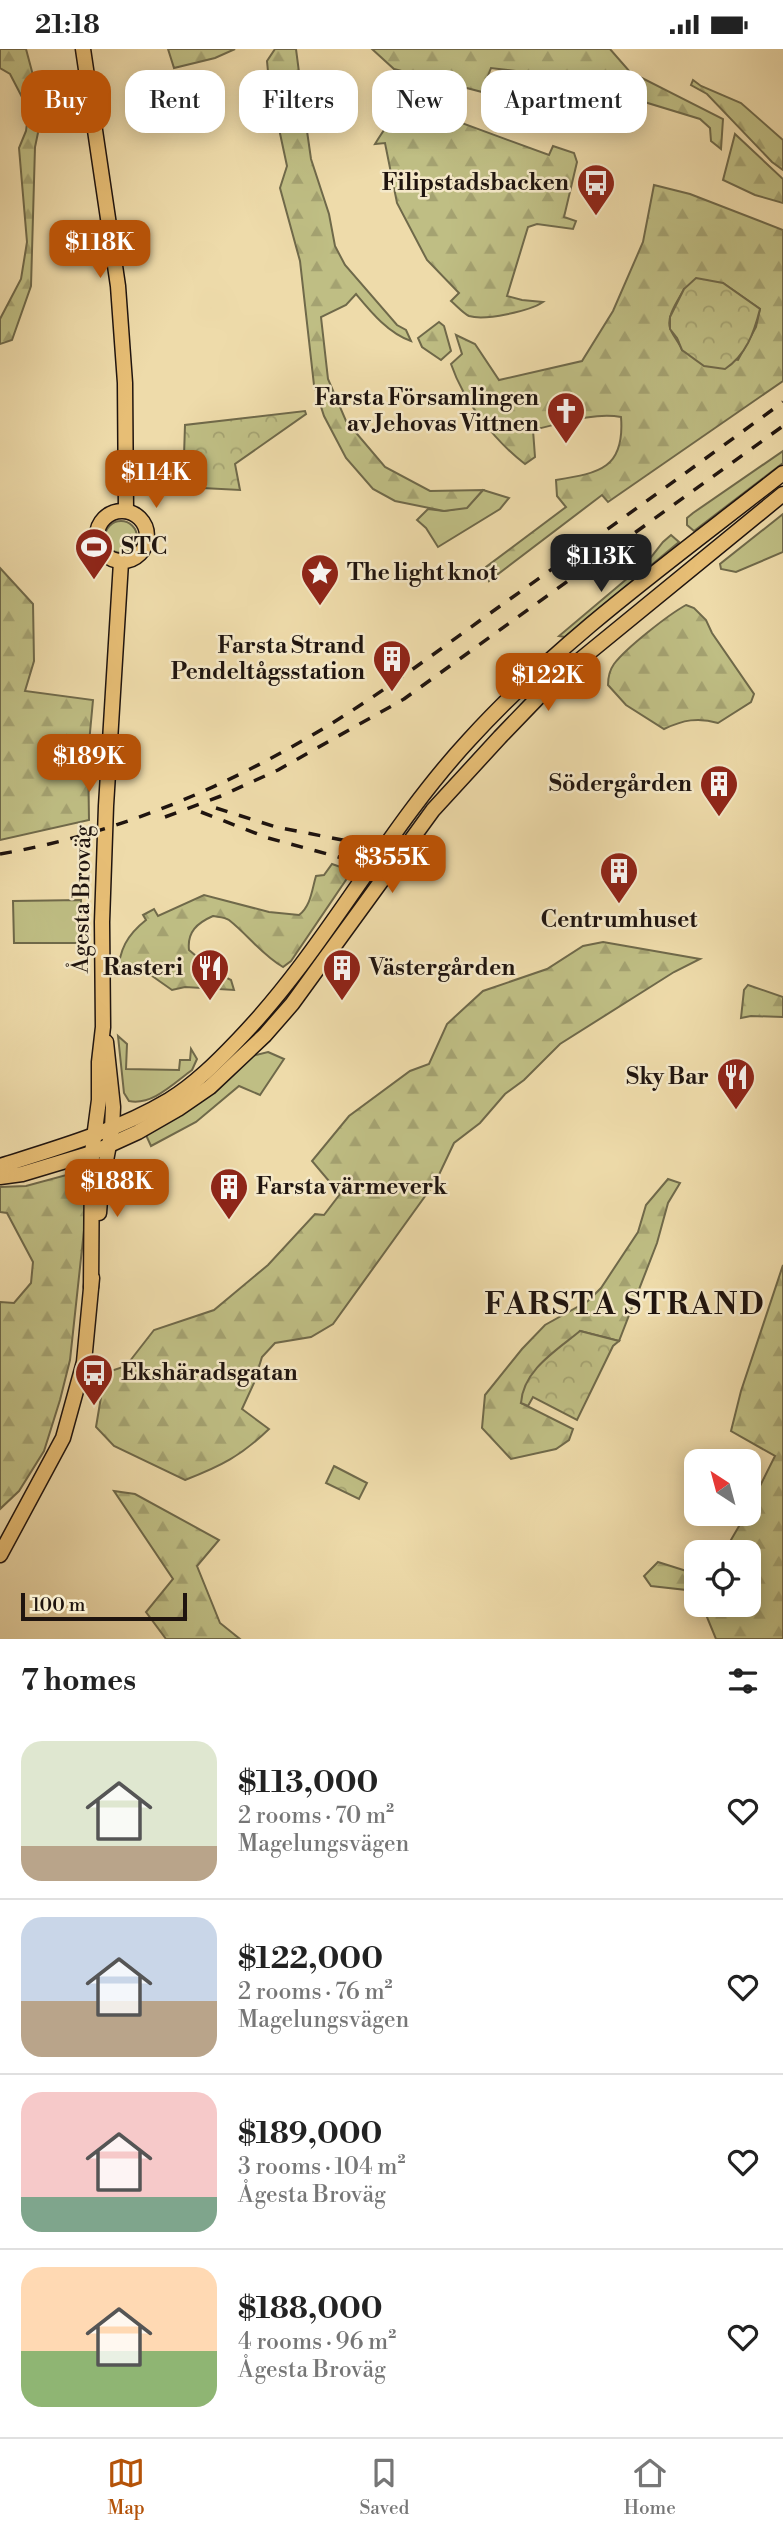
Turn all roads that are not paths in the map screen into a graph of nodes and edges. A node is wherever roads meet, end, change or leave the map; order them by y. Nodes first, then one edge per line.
1 (83, 49) edge
2 (783, 473) edge
3 (783, 494) edge
4 (126, 511) junction
5 (121, 562) junction
6 (559, 650) junction
7 (574, 665) junction
8 (103, 1027) junction
9 (112, 1129) junction
10 (96, 1133) junction
11 (107, 1146) junction
12 (92, 1153) junction
13 (0, 1166) edge
14 (0, 1177) edge
15 (91, 1287) junction
16 (0, 1555) edge

1 - 4 main road
2 - 6 main road
3 - 7 main road
4 - 5 main road
4 - 5 main road
5 - 8 main road, Ågesta Broväg
6 - 7 main road
6 - 9 main road
7 - 11 main road
8 - 9 main road, Ågesta Broväg
8 - 10 main road, Ågesta Broväg
9 - 10 main road
9 - 11 main road, Ågesta Broväg
10 - 12 main road, Ågesta Broväg
10 - 13 main road
11 - 12 main road
11 - 15 main road, Ågesta Broväg
12 - 14 main road
12 - 15 main road, Ågesta Broväg
15 - 16 main road, Ågesta Broväg

